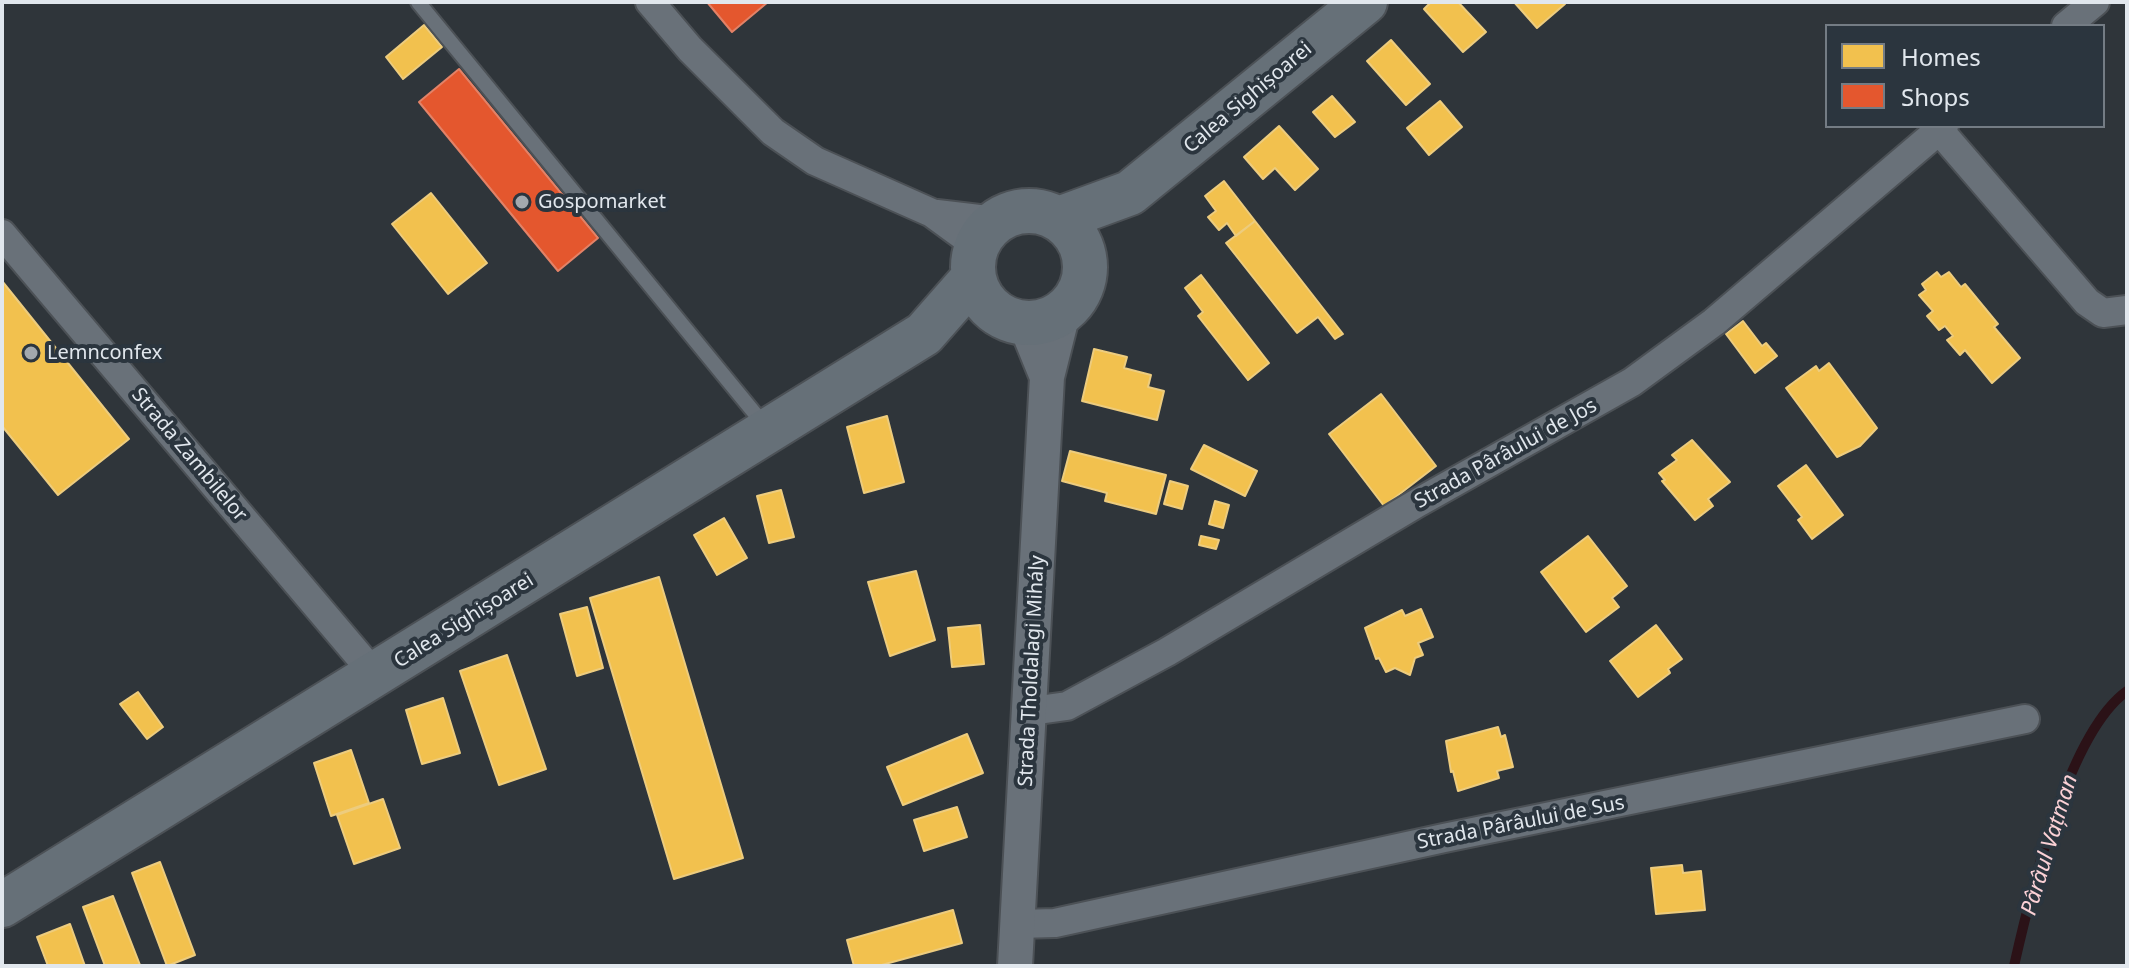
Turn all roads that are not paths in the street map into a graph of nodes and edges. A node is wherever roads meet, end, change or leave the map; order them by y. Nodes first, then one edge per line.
1 (418, 2) edge
2 (650, 2) edge
3 (1365, 2) edge
4 (2095, 2) edge
5 (2068, 24) edge
6 (1942, 128) edge
7 (1130, 193) junction
8 (1059, 219) junction
9 (2, 234) edge
10 (983, 248) junction
11 (1085, 256) junction
12 (2127, 310) edge
13 (1029, 317) junction
14 (924, 334) junction
15 (769, 430) junction
16 (376, 676) junction
17 (1031, 711) junction
18 (2025, 719) dead end
19 (2, 905) edge
20 (1018, 924) junction
21 (1015, 966) edge

1 - 15 lane
2 - 10 street
3 - 7 highway, Calea Sighișoarei
4 - 5 street
6 - 12 street, Strada Pârâului de Jos
6 - 17 street, Strada Pârâului de Jos
7 - 8 highway, Calea Sighișoarei
7 - 11 highway, Calea Sighișoarei
8 - 10 highway
8 - 11 highway
9 - 16 street, Strada Zambilelor
10 - 13 highway
10 - 14 highway, Calea Sighișoarei
11 - 13 highway
13 - 14 highway, Calea Sighișoarei
13 - 17 street, Strada Tholdalagi Mihály
14 - 15 highway, Calea Sighișoarei
15 - 16 highway, Calea Sighișoarei
16 - 19 highway, Calea Sighișoarei
17 - 20 street, Strada Tholdalagi Mihály
18 - 20 street, Strada Pârâului de Sus
20 - 21 street, Strada Tholdalagi Mihály

